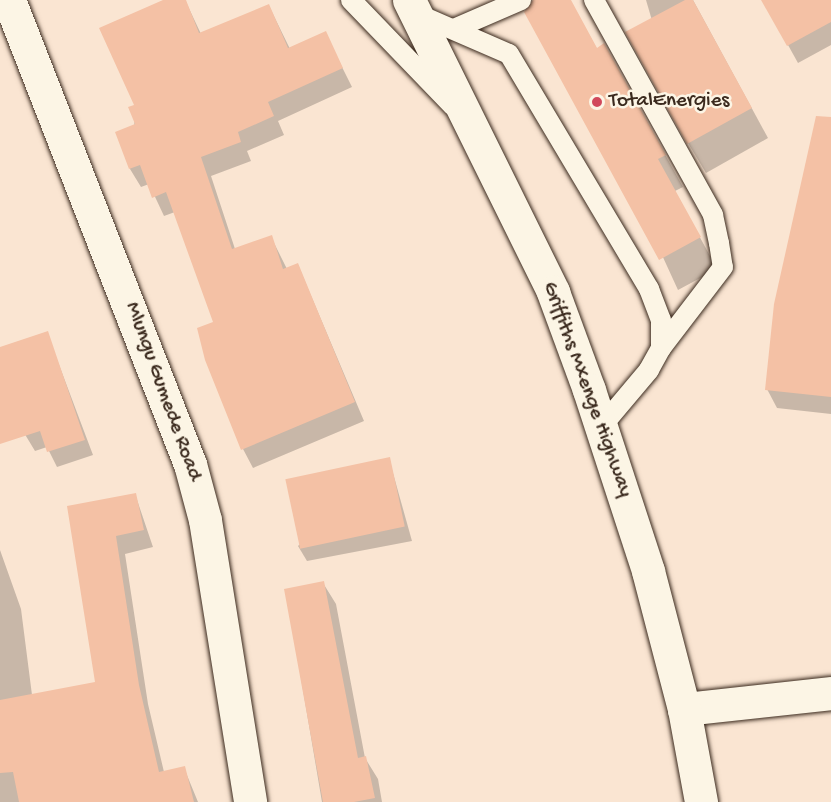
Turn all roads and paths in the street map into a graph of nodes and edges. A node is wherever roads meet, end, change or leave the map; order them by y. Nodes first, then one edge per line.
1 (9, 0) edge
2 (351, 0) edge
3 (521, 0) edge
4 (594, 0) edge
5 (413, 7) edge
6 (454, 29) junction
7 (476, 129) junction
8 (661, 348) junction
9 (601, 427) junction
10 (831, 693) edge
11 (684, 709) junction
12 (250, 802) edge
13 (701, 802) edge

1 - 12 street, Mlungu Gumede Road
2 - 7 lane
3 - 6 lane
4 - 8 lane
5 - 6 lane
5 - 7 street, Griffiths Mxenge Highway
6 - 8 lane
7 - 9 street, Griffiths Mxenge Highway
8 - 9 lane
9 - 11 street, Griffiths Mxenge Highway
10 - 11 street
11 - 13 street, Griffiths Mxenge Highway

